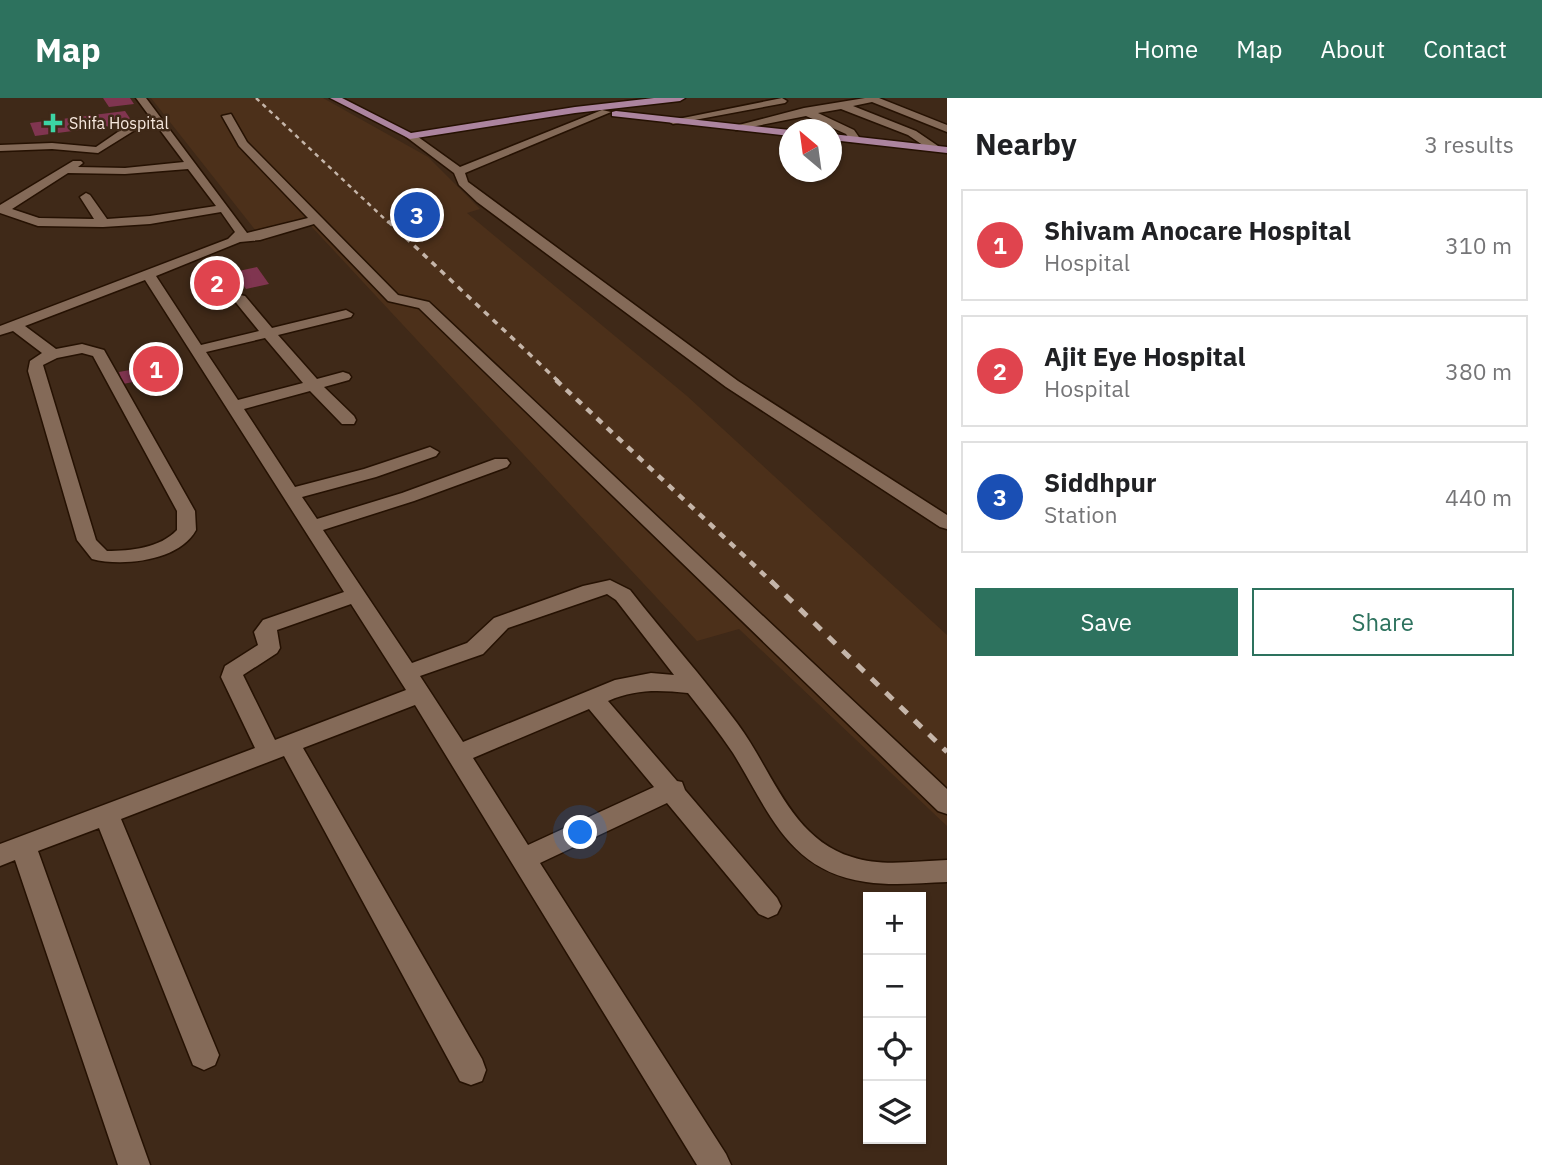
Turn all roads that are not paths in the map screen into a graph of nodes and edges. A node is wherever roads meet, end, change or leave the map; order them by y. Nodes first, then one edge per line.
1 (141, 98) edge
2 (335, 98) edge
3 (680, 98) edge
4 (779, 99) edge
5 (875, 100) edge
6 (901, 100) edge
7 (843, 106) junction
8 (604, 110) junction
9 (808, 113) junction
10 (227, 116) dead end
11 (673, 121) junction
12 (159, 123) junction
13 (736, 127) junction
14 (947, 129) edge
15 (779, 132) edge
16 (410, 136) junction
17 (842, 138) edge
18 (856, 140) junction
19 (0, 148) edge
20 (934, 148) junction
21 (98, 150) junction
22 (947, 150) edge
23 (191, 164) junction
24 (65, 170) junction
25 (459, 171) junction
26 (86, 197) dead end
27 (224, 208) junction
28 (3, 212) edge
29 (315, 220) junction
30 (103, 223) junction
31 (238, 238) junction
32 (148, 274) junction
33 (240, 299) dead end
34 (346, 314) dead end
35 (7, 329) edge
36 (268, 333) junction
37 (198, 350) junction
38 (53, 354) junction
39 (343, 377) dead end
40 (313, 385) junction
41 (234, 406) junction
42 (348, 420) dead end
43 (430, 452) dead end
44 (501, 463) dead end
45 (291, 494) junction
46 (947, 523) edge
47 (312, 527) junction
48 (356, 595) junction
49 (407, 673) junction
50 (692, 685) junction
51 (420, 694) junction
52 (593, 698) junction
53 (279, 748) junction
54 (458, 754) junction
55 (673, 789) junction
56 (947, 804) edge
57 (106, 814) junction
58 (11, 850) edge
59 (524, 859) junction
60 (947, 871) edge
61 (768, 906) dead end
62 (204, 1055) dead end
63 (471, 1070) dead end
64 (134, 1165) edge
65 (715, 1165) edge

1 - 12 street
2 - 16 main road
3 - 8 main road
4 - 9 street
4 - 11 street
5 - 6 street
5 - 7 street
5 - 14 street
7 - 9 street
7 - 20 street
8 - 11 main road
8 - 16 main road
8 - 25 street
9 - 13 street
9 - 18 street
10 - 29 street
11 - 13 main road
12 - 21 street
12 - 23 street
13 - 15 main road
16 - 25 street
17 - 18 main road
18 - 20 main road
19 - 21 street
20 - 22 main road
21 - 24 street
23 - 24 street
23 - 27 street
24 - 28 street
25 - 46 street
26 - 30 street
27 - 30 street
27 - 31 street
28 - 30 street
29 - 31 street
29 - 56 street
31 - 32 street
32 - 35 street
32 - 37 street
33 - 36 street
34 - 36 street
35 - 38 street
36 - 37 street
36 - 40 street
37 - 41 street
38 - 38 street
39 - 40 street
40 - 41 street
40 - 42 street
41 - 45 street
43 - 45 street
44 - 47 street
45 - 47 street
47 - 48 street
48 - 49 street
48 - 53 street
49 - 50 street
49 - 51 street
50 - 52 street
50 - 60 street
51 - 53 street
51 - 54 street
52 - 54 street
52 - 55 street
53 - 57 street
53 - 63 street
54 - 59 street
55 - 59 street
55 - 61 street
57 - 58 street
57 - 62 street
58 - 64 street
59 - 65 street

